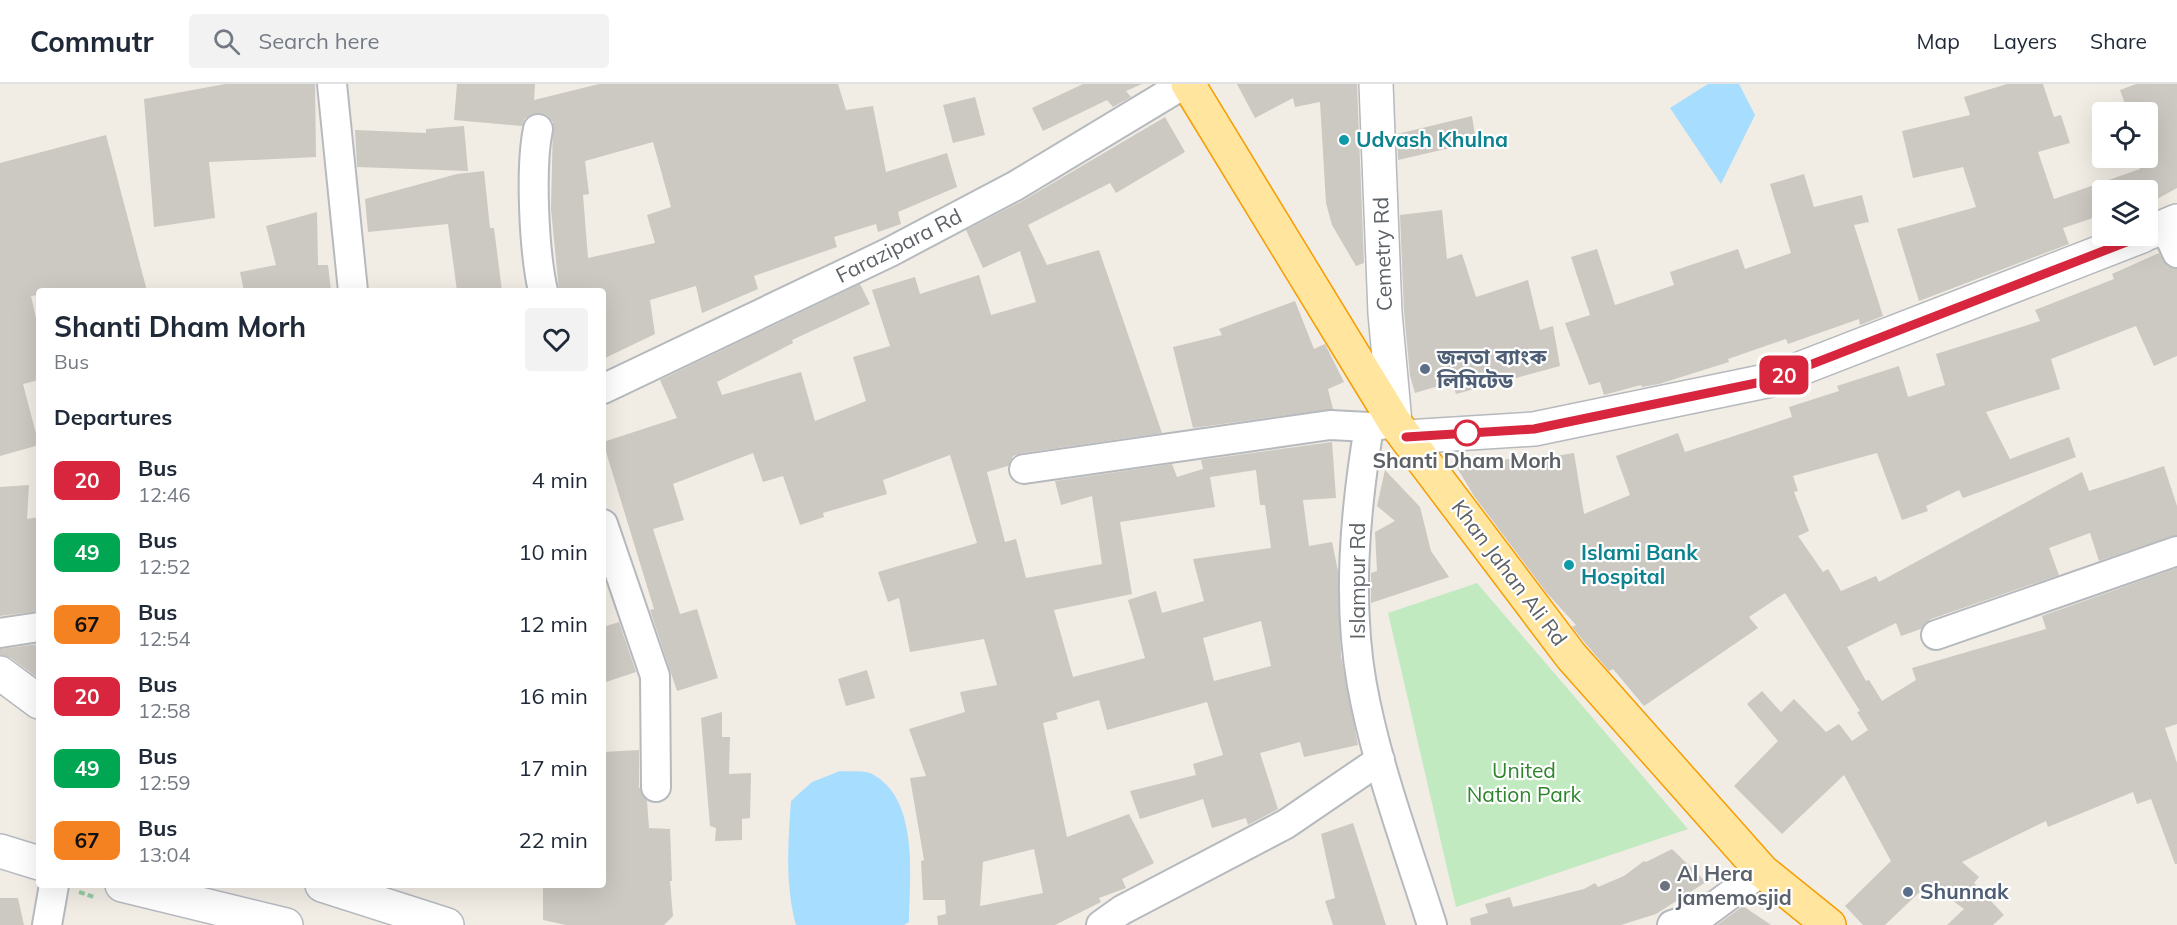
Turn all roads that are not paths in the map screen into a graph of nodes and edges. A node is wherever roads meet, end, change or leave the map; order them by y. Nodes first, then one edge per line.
1 (332, 84) edge
2 (1186, 84) edge
3 (1376, 84) edge
4 (538, 129) dead end
5 (2162, 234) edge
6 (353, 288) edge
7 (543, 288) edge
8 (606, 388) edge
9 (1390, 429) junction
10 (1024, 469) dead end
11 (606, 533) edge
12 (2177, 551) edge
13 (36, 627) edge
14 (0, 633) edge
15 (1936, 635) dead end
16 (0, 674) edge
17 (36, 700) edge
18 (1380, 760) junction
19 (656, 787) dead end
20 (0, 851) edge
21 (36, 862) edge
22 (1762, 871) junction
23 (53, 888) edge
24 (141, 888) edge
25 (331, 888) edge
26 (47, 925) edge
27 (286, 925) edge
28 (447, 925) edge
29 (1101, 925) edge
30 (1432, 925) edge
31 (1672, 925) edge
32 (1829, 925) edge

1 - 6 street
2 - 8 street, Farazipara Rd
2 - 9 highway, Khan Jahan Ali Rd
3 - 9 street, Cemetry Rd
4 - 7 street
5 - 9 street
9 - 10 street
9 - 18 street, Islampur Rd
9 - 22 highway, Khan Jahan Ali Rd
11 - 19 street
12 - 15 street
13 - 14 street
16 - 17 street
18 - 29 street
18 - 30 street, Islampur Rd
20 - 21 street
22 - 31 street
22 - 32 highway, Khan Jahan Ali Rd
23 - 26 street
24 - 27 street
25 - 28 street

